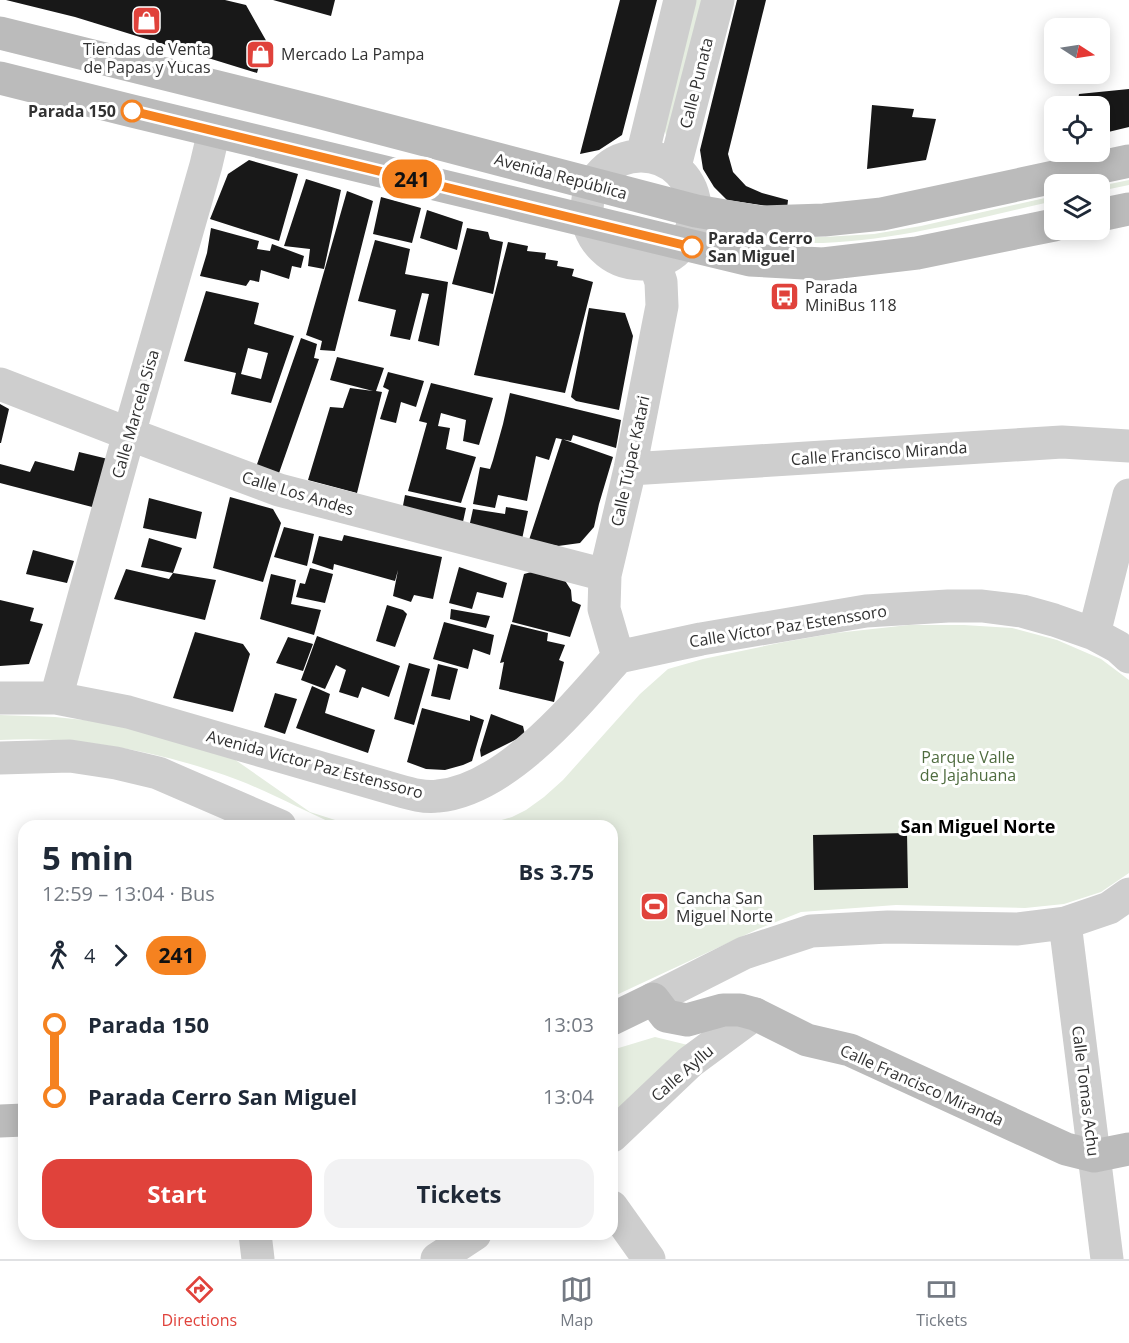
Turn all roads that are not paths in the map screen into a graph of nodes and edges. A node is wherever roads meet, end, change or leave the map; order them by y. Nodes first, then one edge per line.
1 (680, 0) edge
2 (718, 0) edge
3 (0, 33) edge
4 (0, 78) edge
5 (214, 131) junction
6 (642, 156) junction
7 (1129, 161) edge
8 (675, 166) junction
9 (593, 184) junction
10 (1129, 209) edge
11 (696, 211) junction
12 (1110, 213) edge
13 (588, 221) junction
14 (1044, 227) edge
15 (684, 245) junction
16 (655, 264) junction
17 (0, 384) edge
18 (129, 434) junction
19 (1129, 446) edge
20 (630, 469) junction
21 (1129, 495) edge
22 (605, 575) junction
23 (1094, 634) junction
24 (618, 657) junction
25 (1129, 657) edge
26 (0, 698) edge
27 (56, 698) junction
28 (0, 758) edge
29 (266, 820) edge
30 (1129, 894) edge
31 (1065, 923) junction
32 (653, 999) junction
33 (755, 1014) junction
34 (618, 1016) edge
35 (18, 1120) edge
36 (0, 1121) edge
37 (618, 1130) edge
38 (1129, 1149) edge
39 (1094, 1156) junction
40 (618, 1215) edge
41 (256, 1240) edge
42 (466, 1240) edge
43 (258, 1259) edge
44 (437, 1259) edge
45 (649, 1259) edge
46 (1107, 1259) edge

1 - 6 street
2 - 8 street, Calle Punata
3 - 9 main road, Avenida República
4 - 5 main road
5 - 13 main road
5 - 18 street, Calle Marcela Sisa
6 - 8 street
6 - 9 street
7 - 11 main road, Avenida República
8 - 11 street
9 - 11 main road, Avenida República
9 - 13 street
10 - 12 main road
11 - 15 street
13 - 15 main road
13 - 16 street
14 - 15 main road
15 - 16 street
16 - 20 street, Calle Túpac Katari
17 - 18 street, Calle Los Andes
18 - 22 street, Calle Los Andes
18 - 27 street, Calle Marcela Sisa
19 - 20 street, Calle Francisco Miranda
20 - 22 street, Calle Túpac Katari
21 - 23 street
22 - 24 street, Calle Túpac Katari
23 - 24 street, Calle Víctor Paz Estenssoro
23 - 25 street, Calle Víctor Paz Estenssoro
24 - 27 street, Avenida Víctor Paz Estenssoro
26 - 27 street, Avenida Víctor Paz Estenssoro
28 - 29 street
30 - 31 street
31 - 32 street
31 - 39 street, Calle Tomas Achu
32 - 33 main road, Calle Francisco Miranda
32 - 34 main road
33 - 37 street, Calle Ayllu
33 - 39 main road, Calle Francisco Miranda
35 - 36 main road
38 - 39 main road, Calle Francisco Miranda
39 - 46 street, Calle Tomas Achu
40 - 45 street
41 - 43 street
42 - 44 street

